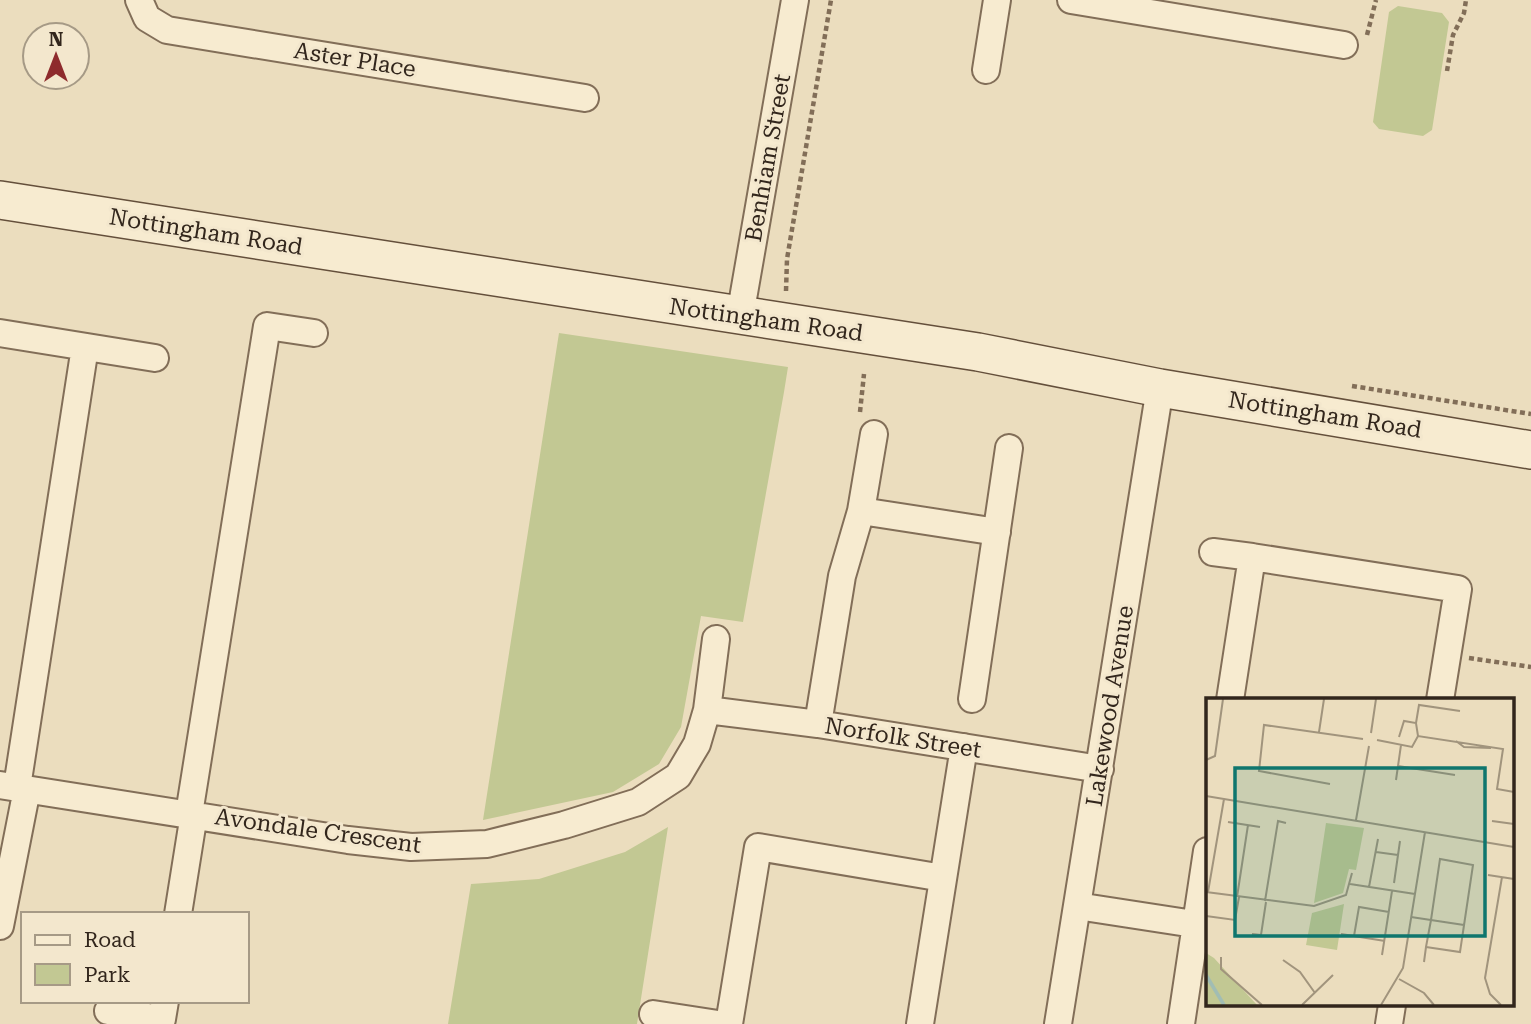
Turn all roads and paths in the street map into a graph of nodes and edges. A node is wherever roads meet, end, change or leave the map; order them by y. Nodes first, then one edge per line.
1 (139, 0) edge
2 (795, 0) edge
3 (831, 0) edge
4 (997, 0) edge
5 (1071, 0) edge
6 (1466, 0) edge
7 (1344, 45) dead end
8 (986, 70) dead end
9 (1447, 71) dead end
10 (585, 97) dead end
11 (0, 200) edge
12 (790, 295) dead end
13 (740, 316) junction
14 (0, 333) edge
15 (314, 333) dead end
16 (85, 347) junction
17 (155, 358) dead end
18 (864, 374) dead end
19 (1341, 385) dead end
20 (1160, 388) junction
21 (1531, 414) edge
22 (874, 434) joint
23 (1009, 448) dead end
24 (1531, 450) edge
25 (861, 511) junction
26 (997, 532) junction
27 (1213, 552) dead end
28 (1252, 557) junction
29 (716, 639) dead end
30 (1447, 655) junction
31 (1531, 667) edge
32 (1230, 698) edge
33 (1440, 698) edge
34 (972, 699) dead end
35 (707, 710) junction
36 (818, 724) junction
37 (964, 747) junction
38 (1100, 769) junction
39 (15, 787) edge
40 (191, 814) junction
41 (1206, 866) edge
42 (943, 878) junction
43 (1077, 906) junction
44 (178, 912) edge
45 (1202, 925) edge
46 (0, 926) edge
47 (165, 1003) edge
48 (1392, 1006) edge
49 (108, 1011) dead end
50 (653, 1014) dead end
51 (718, 1024) edge
52 (729, 1024) edge
53 (920, 1024) edge
54 (1058, 1024) edge
55 (1181, 1024) edge
56 (1389, 1024) edge

1 - 10 street, Aster Place
2 - 13 street, Benhiam Street
3 - 12 path
4 - 8 street
5 - 7 street
6 - 9 path
11 - 13 street, Nottingham Road
13 - 20 street, Nottingham Road
14 - 16 street
15 - 40 street
16 - 17 street
16 - 39 street
18 - 22 path
19 - 21 path
20 - 24 street, Nottingham Road
20 - 38 street, Lakewood Avenue
22 - 25 street
23 - 26 street
25 - 26 street
25 - 36 street
26 - 34 street
27 - 28 street
28 - 30 street
28 - 32 street
29 - 35 street, Avondale Crescent
30 - 31 path
30 - 33 street
35 - 36 street, Norfolk Street
35 - 40 street, Avondale Crescent
36 - 37 street, Norfolk Street
37 - 38 street, Norfolk Street
37 - 42 street
38 - 43 street, Lakewood Avenue
39 - 40 street, Avondale Crescent
39 - 46 street
40 - 44 street
41 - 45 street
42 - 52 street
42 - 53 street
43 - 45 street
43 - 54 street, Lakewood Avenue
45 - 55 street
47 - 49 street
48 - 56 street
50 - 51 street

